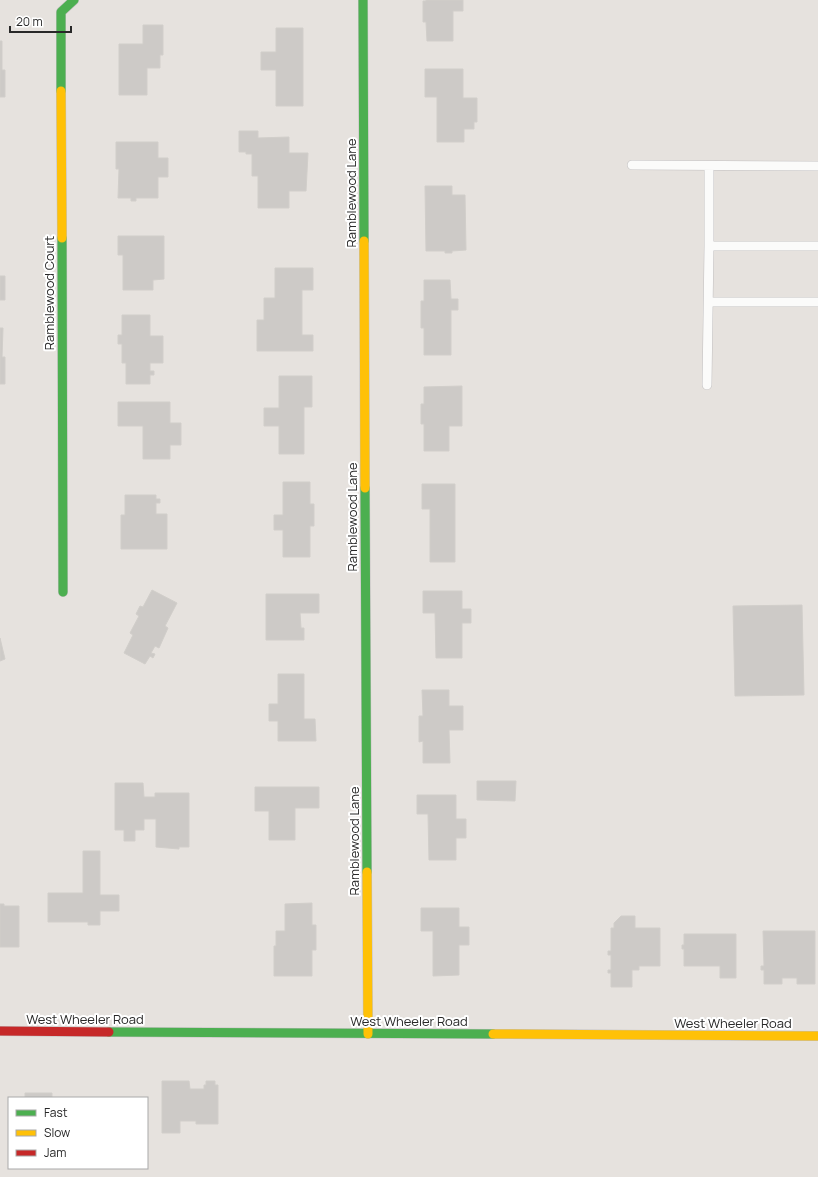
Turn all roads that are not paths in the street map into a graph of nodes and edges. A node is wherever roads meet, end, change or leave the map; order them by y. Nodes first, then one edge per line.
1 (74, 0) edge
2 (362, 0) edge
3 (632, 165) dead end
4 (708, 166) junction
5 (818, 166) edge
6 (709, 246) junction
7 (818, 246) edge
8 (708, 302) junction
9 (818, 302) edge
10 (707, 385) dead end
11 (63, 592) dead end
12 (0, 1031) edge
13 (368, 1034) junction
14 (818, 1036) edge

1 - 11 street, Ramblewood Court
2 - 13 street, Ramblewood Lane
3 - 4 lane
4 - 5 lane
4 - 6 lane
6 - 7 lane
6 - 8 lane
8 - 9 lane
8 - 10 lane
12 - 13 street, West Wheeler Road
13 - 14 street, West Wheeler Road

